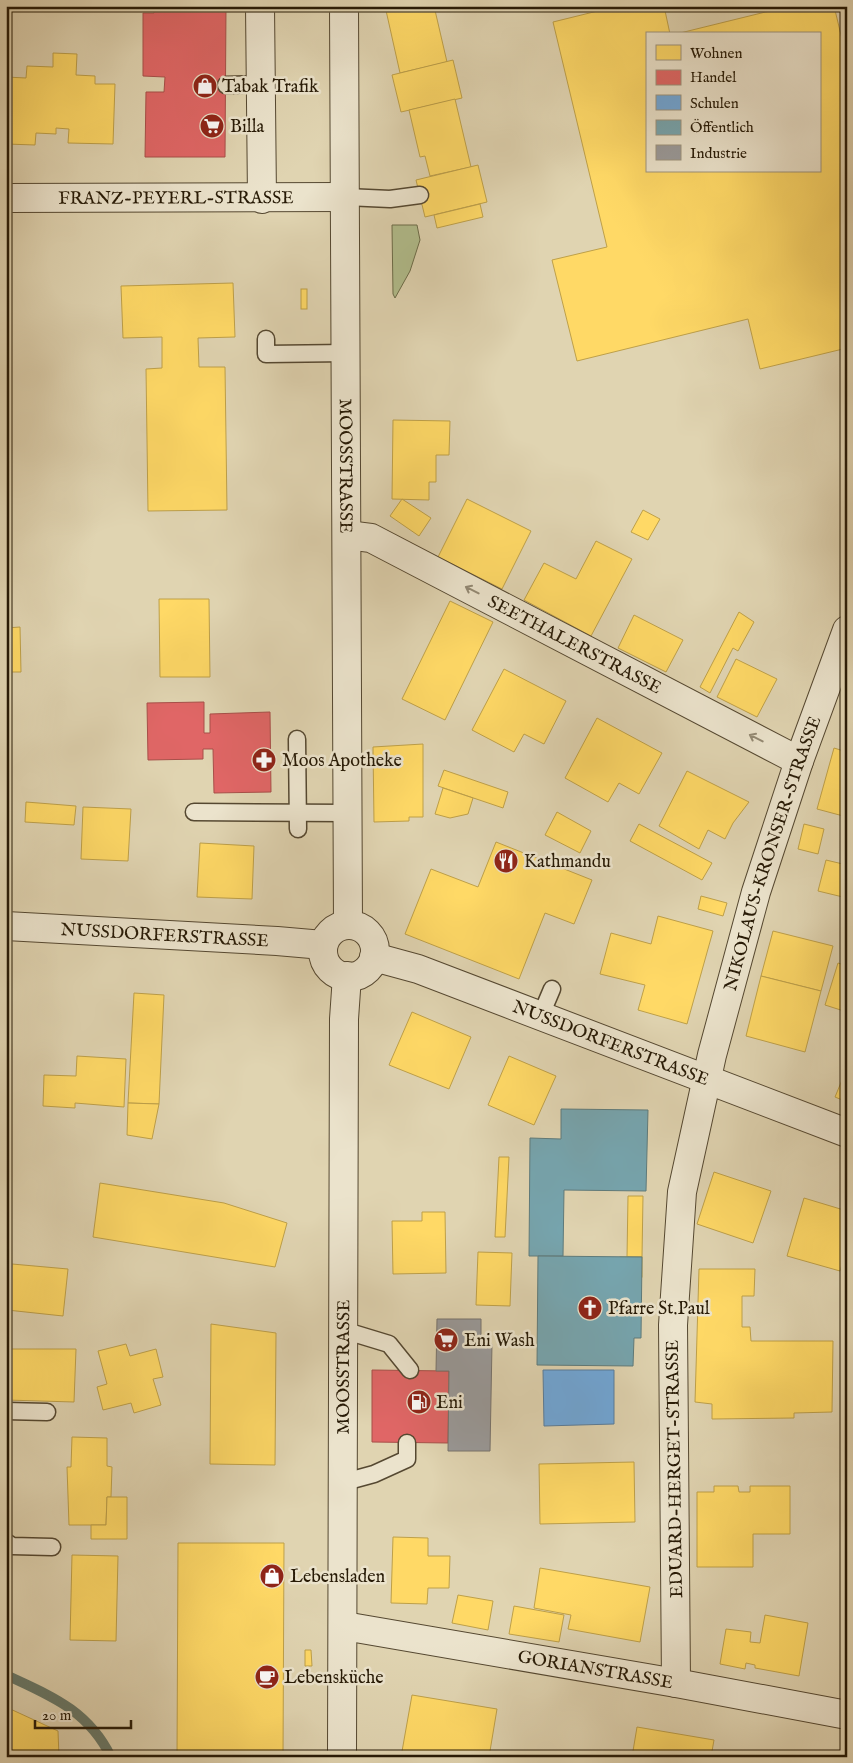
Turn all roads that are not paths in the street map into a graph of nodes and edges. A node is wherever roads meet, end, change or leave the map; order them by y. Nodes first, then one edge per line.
1 (260, 6) edge
2 (344, 6) edge
3 (261, 84) junction
4 (226, 85) dead end
5 (420, 195) dead end
6 (346, 197) junction
7 (6, 198) edge
8 (262, 198) junction
9 (266, 339) dead end
10 (347, 353) junction
11 (347, 535) junction
12 (847, 630) edge
13 (297, 739) dead end
14 (799, 761) junction
15 (194, 812) dead end
16 (347, 814) junction
17 (297, 821) junction
18 (348, 925) junction
19 (6, 926) edge
20 (323, 945) junction
21 (374, 957) junction
22 (347, 976) junction
23 (552, 989) dead end
24 (541, 1015) junction
25 (706, 1078) junction
26 (847, 1133) edge
27 (343, 1330) junction
28 (410, 1370) dead end
29 (6, 1411) edge
30 (47, 1412) dead end
31 (408, 1443) dead end
32 (342, 1483) junction
33 (6, 1542) edge
34 (52, 1547) dead end
35 (344, 1626) junction
36 (676, 1683) junction
37 (847, 1715) edge
38 (342, 1757) edge

1 - 3 street
2 - 6 street, MOOSSTRASSE
3 - 4 lane
3 - 8 street
5 - 6 lane
6 - 8 street, FRANZ-PEYERL-STRASSE
6 - 10 street, MOOSSTRASSE
7 - 8 street, FRANZ-PEYERL-STRASSE
9 - 10 lane
10 - 11 street, MOOSSTRASSE
14 -> 11 street, SEETHALERSTRASSE
11 - 16 street, MOOSSTRASSE
12 - 14 street, NIKOLAUS-KRONSER-STRASSE
13 - 17 lane
14 - 25 street, NIKOLAUS-KRONSER-STRASSE
15 - 17 lane
16 - 17 lane
16 - 18 street, MOOSSTRASSE
18 - 20 street
18 - 21 street
19 - 20 street, NUSSDORFERSTRASSE
20 - 22 street
21 - 22 street
21 - 24 street, NUSSDORFERSTRASSE
22 - 27 street, MOOSSTRASSE
23 - 24 lane
24 - 25 street, NUSSDORFERSTRASSE
25 - 26 street, NUSSDORFERSTRASSE
25 - 36 street, EDUARD-HERGET-STRASSE
27 - 28 lane
27 - 32 street, MOOSSTRASSE
29 - 30 lane
31 - 32 lane
32 - 35 street, MOOSSTRASSE
33 - 34 lane
35 - 36 street, GORIANSTRASSE
35 - 38 street, MOOSSTRASSE
36 - 37 street, GORIANSTRASSE

